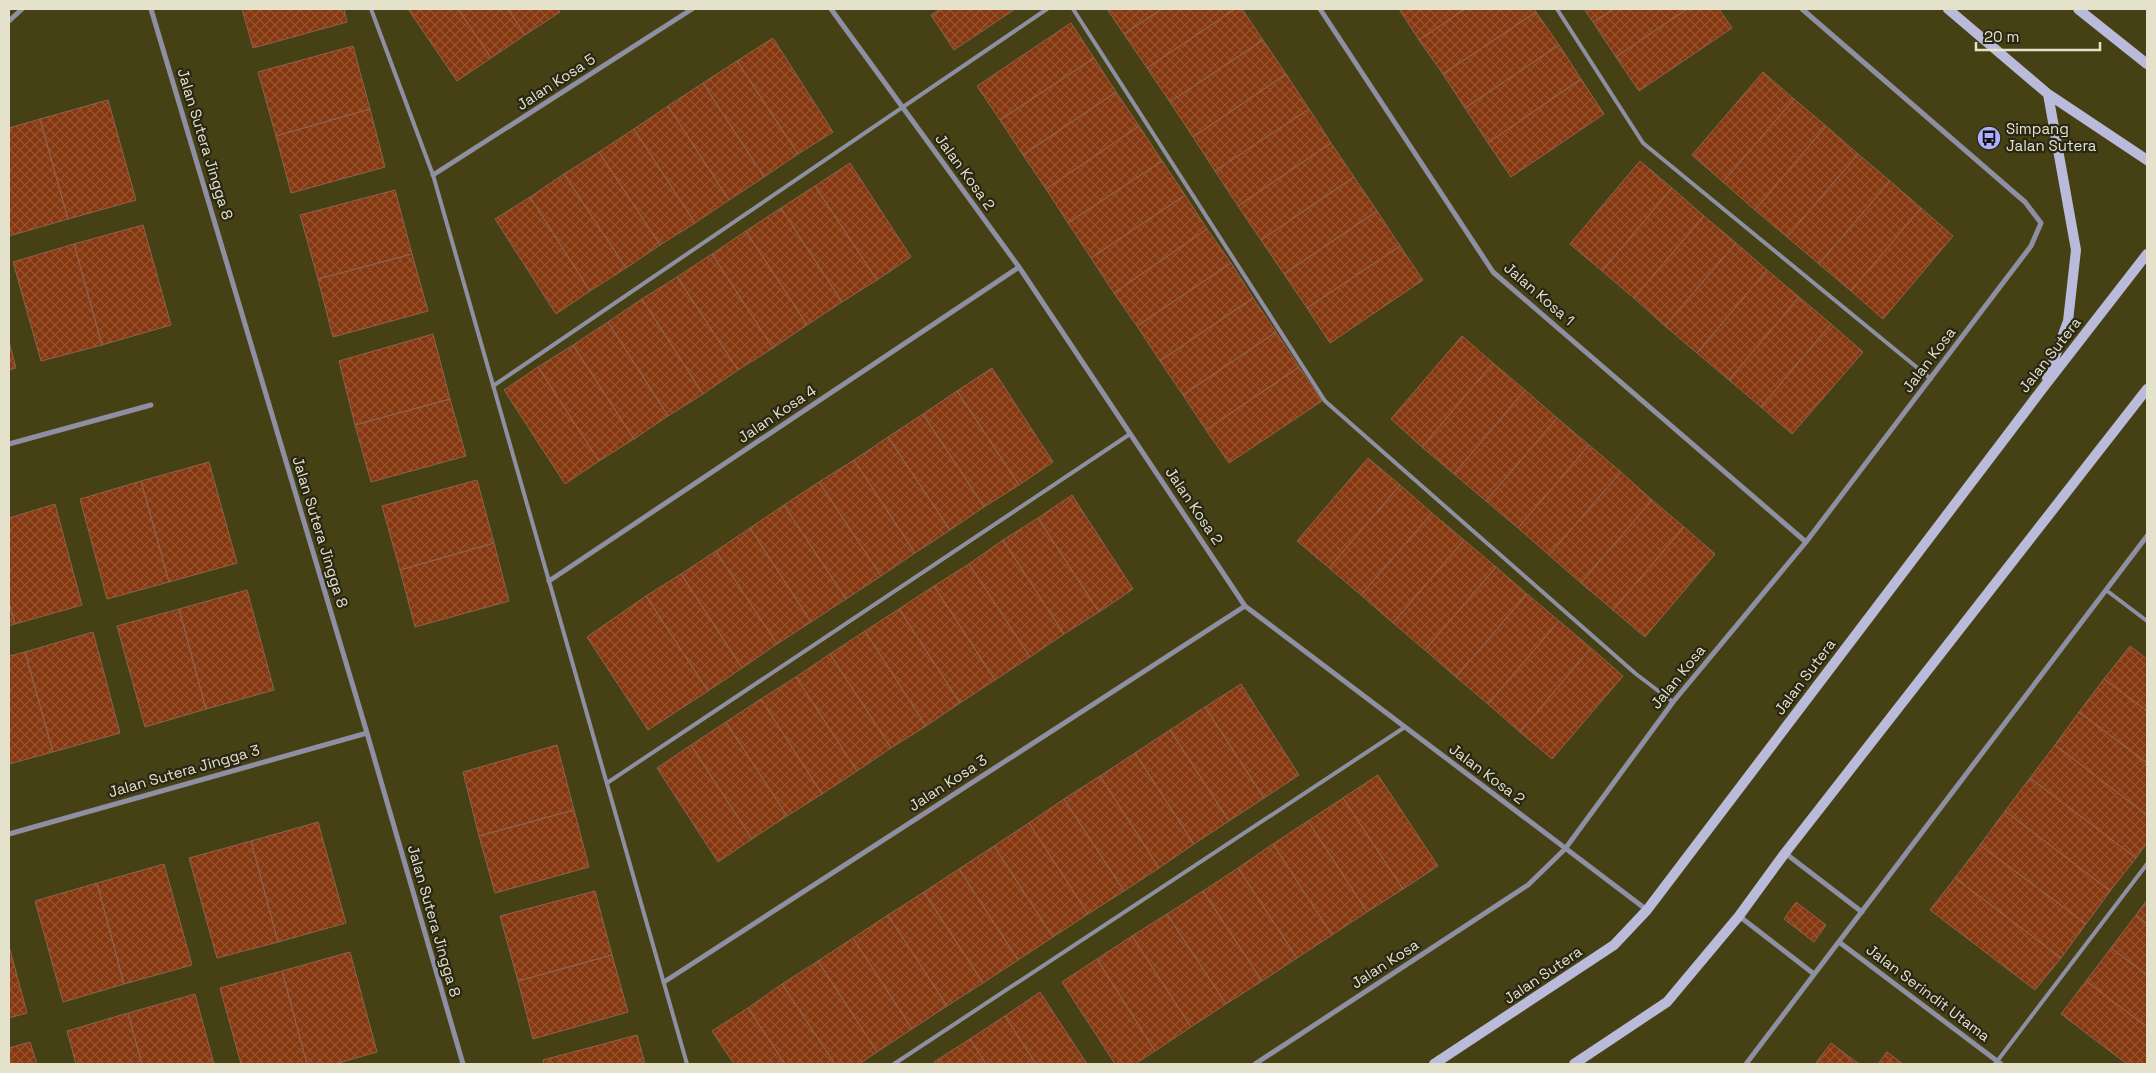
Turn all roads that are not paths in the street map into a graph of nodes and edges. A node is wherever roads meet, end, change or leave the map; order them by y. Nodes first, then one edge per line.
1 (22, 9) edge
2 (151, 9) edge
3 (371, 9) edge
4 (692, 9) edge
5 (831, 9) edge
6 (1047, 9) edge
7 (1073, 9) edge
8 (1320, 9) edge
9 (1557, 9) edge
10 (1802, 9) edge
11 (1948, 9) edge
12 (2078, 9) edge
13 (9, 21) edge
14 (2147, 64) edge
15 (2048, 94) junction
16 (903, 109) junction
17 (2147, 160) edge
18 (433, 176) junction
19 (2147, 254) edge
20 (1019, 267) junction
21 (1931, 378) junction
22 (493, 386) junction
23 (2043, 388) junction
24 (2147, 389) edge
25 (151, 405) dead end
26 (1130, 434) junction
27 (9, 444) edge
28 (2147, 536) edge
29 (1806, 542) junction
30 (549, 581) junction
31 (2106, 590) junction
32 (1245, 606) junction
33 (2147, 621) edge
34 (1673, 702) junction
35 (1404, 727) junction
36 (367, 732) junction
37 (607, 783) junction
38 (9, 834) edge
39 (1565, 849) junction
40 (1785, 853) junction
41 (2147, 864) edge
42 (1648, 910) junction
43 (1862, 912) junction
44 (1739, 916) junction
45 (1839, 942) junction
46 (1814, 974) junction
47 (664, 982) junction
48 (1998, 1063) edge
49 (463, 1064) edge
50 (687, 1064) edge
51 (894, 1064) edge
52 (1255, 1064) edge
53 (1434, 1064) edge
54 (1574, 1064) edge
55 (1746, 1064) edge

1 - 13 street
2 - 36 street, Jalan Sutera Jingga 8
3 - 18 lane
4 - 18 street, Jalan Kosa 5
5 - 16 street, Jalan Kosa 2
6 - 16 lane
7 - 34 lane
8 - 29 street, Jalan Kosa 1
9 - 21 lane
10 - 21 street, Jalan Kosa
11 - 15 street
12 - 14 street
15 - 17 street
15 - 23 street
16 - 20 street, Jalan Kosa 2
16 - 22 lane
18 - 22 lane
19 - 23 street, Jalan Sutera
20 - 26 street, Jalan Kosa 2
20 - 30 street, Jalan Kosa 4
21 - 29 street, Jalan Kosa
22 - 30 lane
23 - 42 street, Jalan Sutera
24 - 40 street
25 - 27 street
26 - 32 street, Jalan Kosa 2
26 - 37 lane
28 - 31 street
29 - 34 street, Jalan Kosa
30 - 37 lane
31 - 33 lane
31 - 43 street
32 - 35 street, Jalan Kosa 2
32 - 47 street, Jalan Kosa 3
34 - 39 street, Jalan Kosa
35 - 39 street, Jalan Kosa 2
35 - 51 lane
36 - 38 street, Jalan Sutera Jingga 3
36 - 49 street, Jalan Sutera Jingga 8
37 - 47 lane
39 - 42 street, Jalan Kosa 2
39 - 52 street, Jalan Kosa
40 - 43 street
40 - 44 street
41 - 48 lane
42 - 53 street, Jalan Sutera
43 - 45 street
44 - 46 street
44 - 54 street
45 - 46 street
45 - 48 street, Jalan Serindit Utama
46 - 55 street
47 - 50 lane

